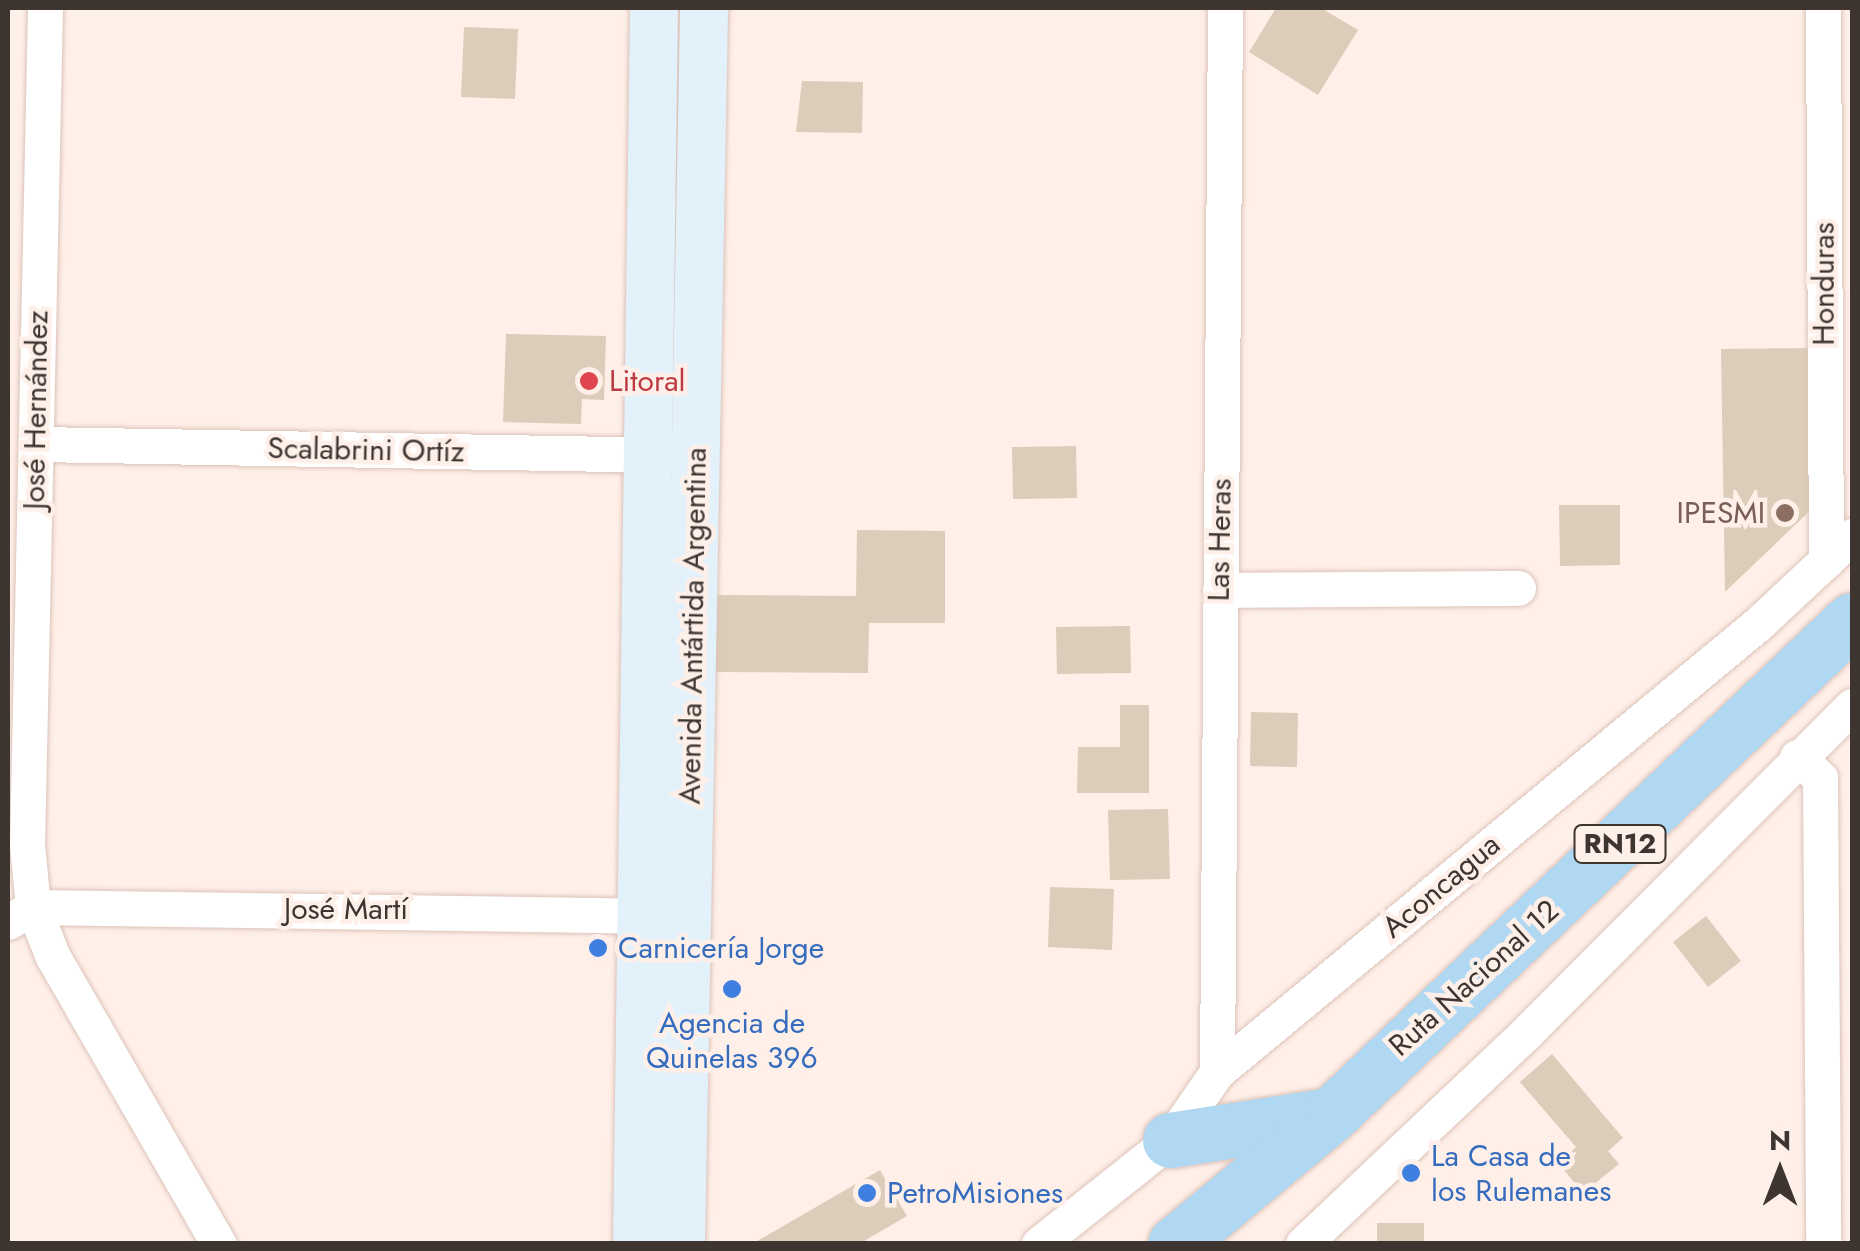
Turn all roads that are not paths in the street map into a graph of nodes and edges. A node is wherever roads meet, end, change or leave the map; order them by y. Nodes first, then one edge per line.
1 (45, 8) edge
2 (654, 8) edge
3 (704, 8) edge
4 (1225, 8) edge
5 (1823, 8) edge
6 (36, 444) junction
7 (648, 455) junction
8 (696, 456) junction
9 (1852, 536) edge
10 (1826, 561) junction
11 (1518, 588) dead end
12 (1220, 590) junction
13 (1852, 620) edge
14 (1852, 706) edge
15 (1823, 770) edge
16 (20, 915) edge
17 (641, 916) junction
18 (688, 916) junction
19 (1217, 1072) junction
20 (1332, 1114) junction
21 (1170, 1140) junction
22 (219, 1244) edge
23 (637, 1244) edge
24 (681, 1244) edge
25 (1039, 1244) edge
26 (1175, 1244) edge
27 (1303, 1244) edge
28 (1823, 1244) edge

1 - 6 street, José Hernández
2 - 7 main road, Avenida Antártida Argentina
3 - 8 main road, Avenida Antártida Argentina
4 - 12 street, Las Heras
5 - 10 street, Honduras
6 - 7 street, Scalabrini Ortíz
6 - 16 street, José Hernández
7 - 8 street, Scalabrini Ortíz
7 - 17 main road, Avenida Antártida Argentina
8 - 18 main road, Avenida Antártida Argentina
9 - 10 street, Aconcagua
10 - 19 street, Aconcagua
11 - 12 street
12 - 19 street, Las Heras
13 - 20 highway, Ruta Nacional 12 / RN12
14 - 15 street
15 - 27 street
15 - 28 street
16 - 17 street, José Martí
16 - 22 street, José Hernández
17 - 18 street, José Martí
17 - 23 main road, Avenida Antártida Argentina
18 - 24 main road, Avenida Antártida Argentina
19 - 21 street, Aconcagua
20 - 21 highway
20 - 26 highway, Ruta Nacional 12 / RN12
21 - 25 street, Aconcagua

